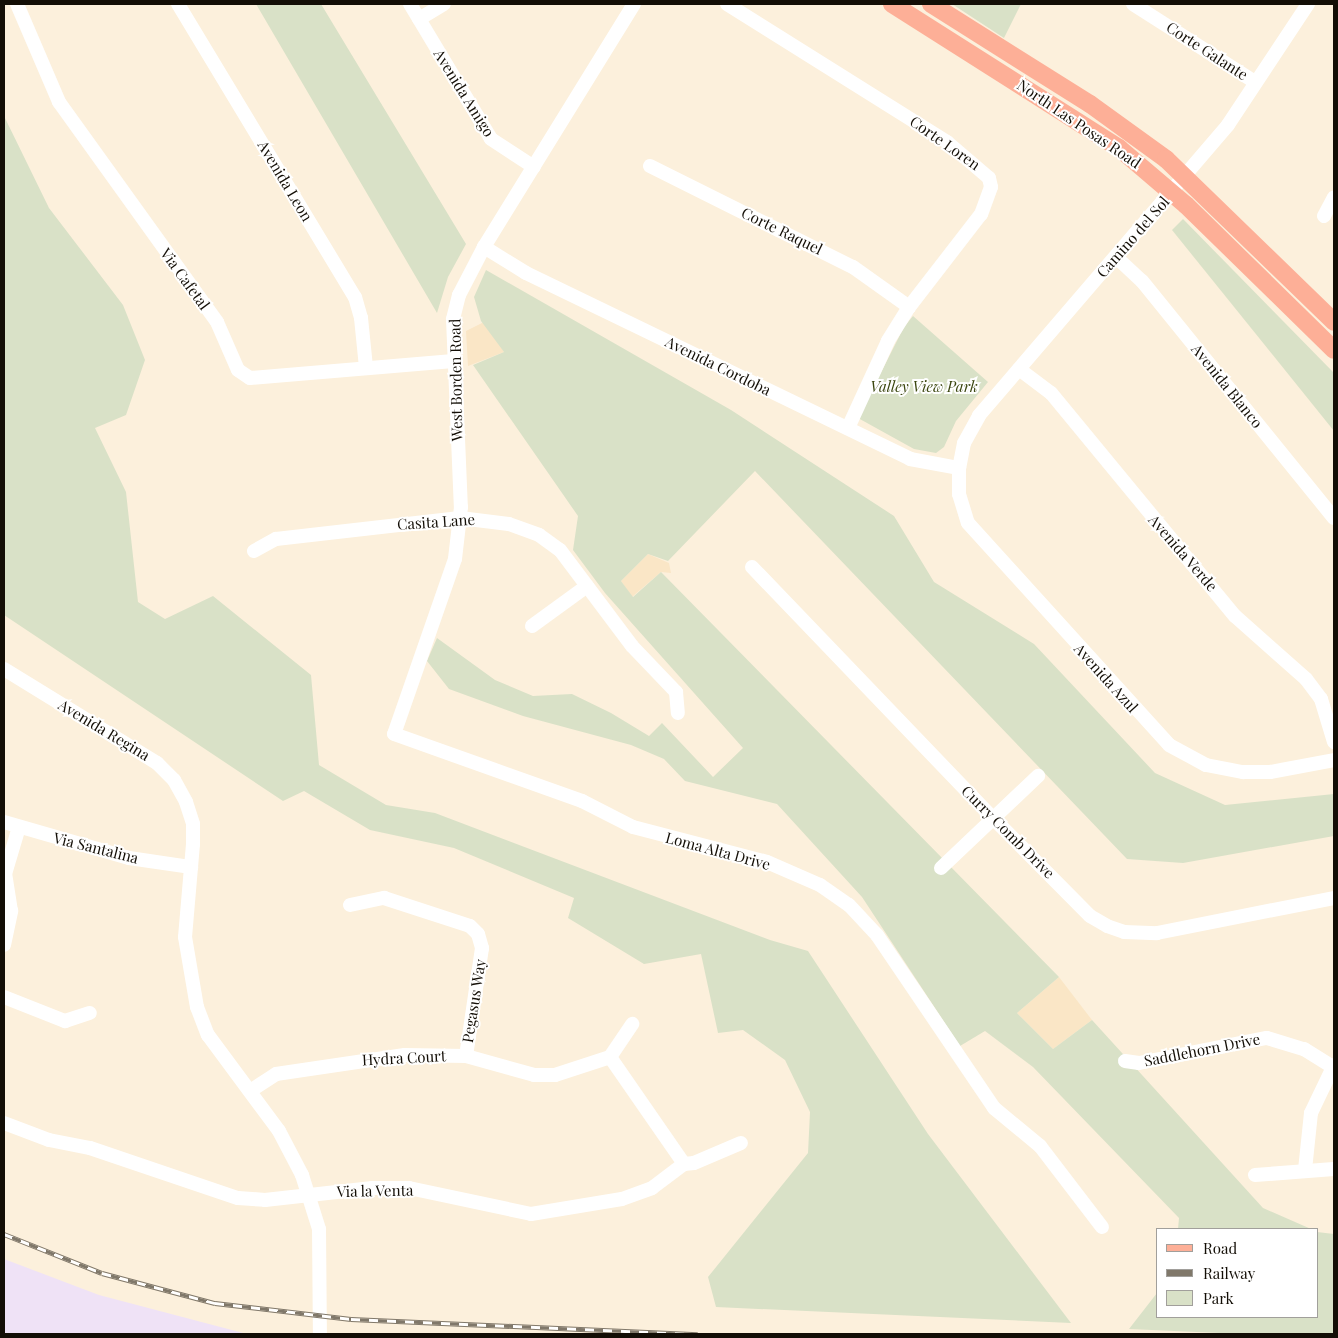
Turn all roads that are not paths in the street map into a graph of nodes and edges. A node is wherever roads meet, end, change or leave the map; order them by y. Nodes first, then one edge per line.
1 (17, 4) edge
2 (178, 4) edge
3 (410, 4) edge
4 (444, 4) edge
5 (634, 4) edge
6 (727, 4) edge
7 (892, 4) edge
8 (931, 4) edge
9 (1133, 4) edge
10 (1308, 4) edge
11 (419, 19) junction
12 (1255, 82) junction
13 (650, 166) dead end
14 (534, 167) junction
15 (1185, 177) junction
16 (1172, 192) junction
17 (1334, 197) edge
18 (1324, 216) dead end
19 (484, 247) junction
20 (1116, 257) junction
21 (909, 307) junction
22 (1334, 322) edge
23 (1334, 350) edge
24 (453, 361) junction
25 (366, 367) junction
26 (1019, 369) junction
27 (848, 428) junction
28 (959, 468) junction
29 (460, 518) junction
30 (1334, 518) edge
31 (254, 551) dead end
32 (752, 567) dead end
33 (587, 586) junction
34 (532, 626) dead end
35 (4, 669) edge
36 (678, 713) dead end
37 (394, 734) joint
38 (1334, 742) edge
39 (1334, 760) edge
40 (1038, 776) dead end
41 (994, 819) junction
42 (4, 822) edge
43 (18, 827) junction
44 (191, 867) junction
45 (941, 868) dead end
46 (1334, 898) edge
47 (350, 905) dead end
48 (4, 945) edge
49 (4, 997) edge
50 (90, 1013) dead end
51 (632, 1024) dead end
52 (466, 1056) junction
53 (610, 1057) junction
54 (1125, 1061) dead end
55 (1333, 1066) edge
56 (250, 1092) junction
57 (4, 1123) edge
58 (741, 1143) dead end
59 (684, 1164) junction
60 (1334, 1169) edge
61 (1305, 1170) junction
62 (1255, 1175) dead end
63 (309, 1194) junction
64 (1102, 1227) dead end
65 (320, 1334) edge

1 - 25 street, Via Cafetal
2 - 25 street, Avenida Leon
3 - 11 street, Avenida Amigo
4 - 11 street
5 - 14 street, West Borden Road
6 - 21 street, Corte Loren
7 - 16 main road, North Las Posas Road
8 - 15 main road, North Las Posas Road
9 - 12 street, Corte Galante
10 - 12 street, Camino del Sol
11 - 14 street, Avenida Amigo
12 - 15 street, Camino del Sol
13 - 21 street, Corte Raquel
14 - 19 street, West Borden Road
15 - 16 street, Camino del Sol
15 - 22 main road, North Las Posas Road
16 - 20 street, Camino del Sol
16 - 23 main road, North Las Posas Road
17 - 18 street
19 - 24 street, West Borden Road
19 - 27 street, Avenida Cordoba
20 - 26 street, Camino del Sol
20 - 30 street, Avenida Blanco
21 - 27 street, Corte Loren
24 - 25 street, Via Cafetal
24 - 29 street, West Borden Road
26 - 28 street, Camino del Sol
26 - 38 street, Avenida Verde
27 - 28 street, Avenida Cordoba
28 - 39 street, Avenida Azul
29 - 31 street, Casita Lane
29 - 33 street, Casita Lane
29 - 37 street, West Borden Road
32 - 41 street, Curry Comb Drive
33 - 34 street
33 - 36 street, Casita Lane
35 - 44 street, Avenida Regina
37 - 64 street, Loma Alta Drive
40 - 41 street
41 - 45 street
41 - 46 street, Curry Comb Drive
42 - 43 street, Via Santalina
43 - 44 street, Via Santalina
43 - 48 street
44 - 56 street, Avenida Regina
47 - 52 street, Pegasus Way
49 - 50 street
51 - 53 street
52 - 53 street, Hydra Court
52 - 56 street, Hydra Court
53 - 59 street
54 - 55 street, Saddlehorn Drive
55 - 61 street
56 - 63 street, Avenida Regina
57 - 63 street, Via la Venta
58 - 59 street, Via la Venta
59 - 63 street, Via la Venta
60 - 61 street
61 - 62 street
63 - 65 street, Avenida Regina

